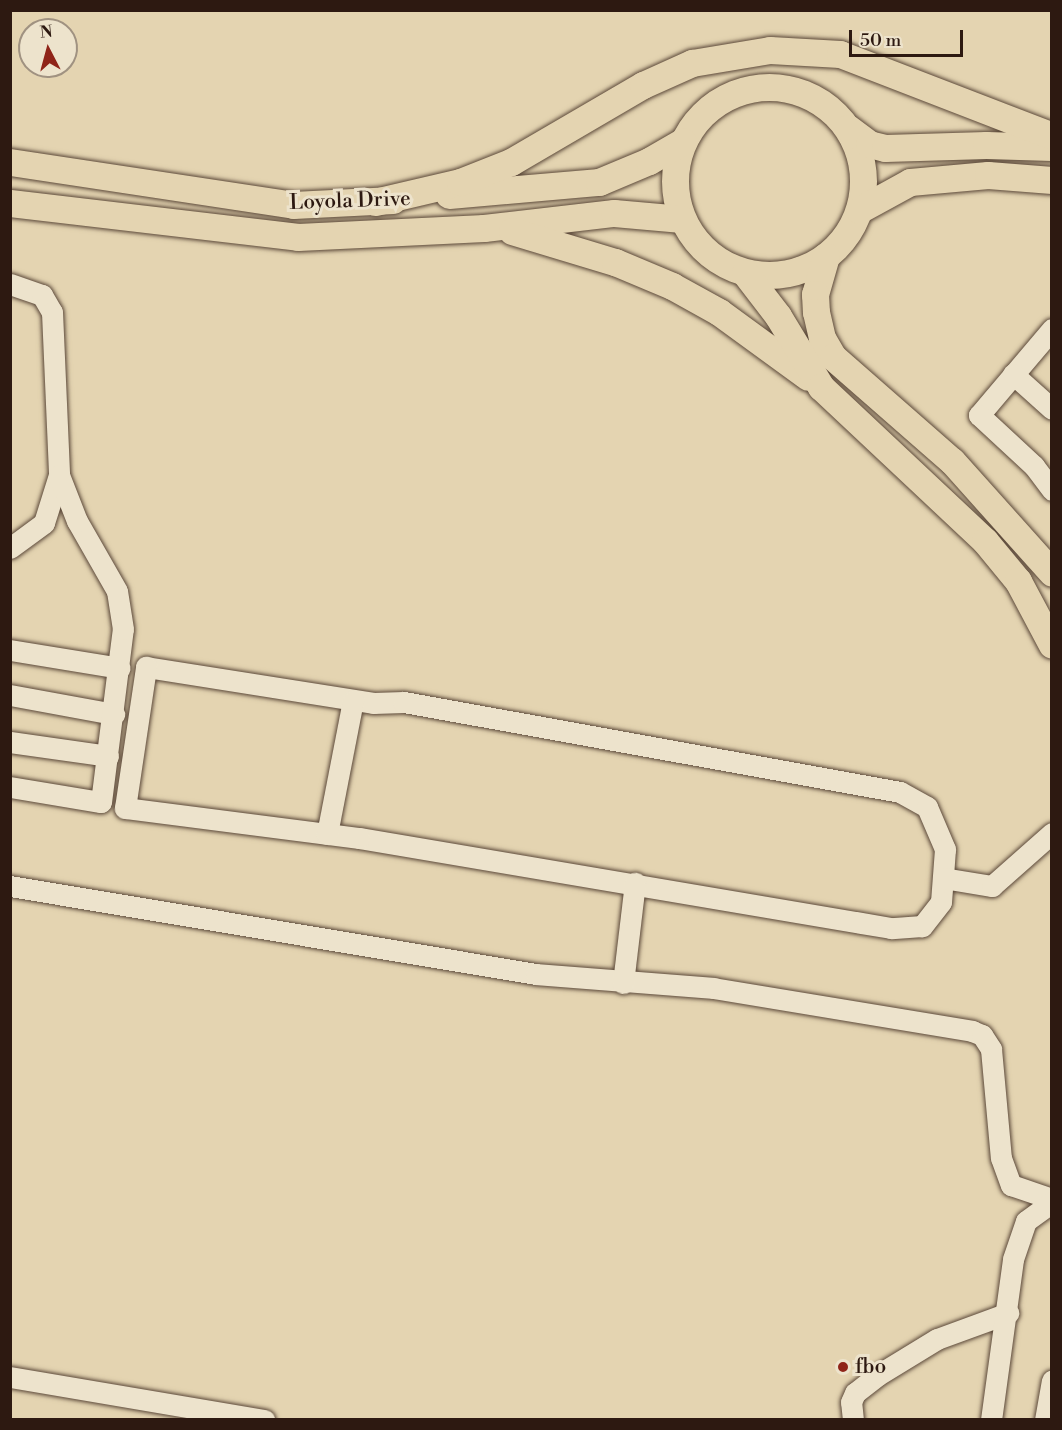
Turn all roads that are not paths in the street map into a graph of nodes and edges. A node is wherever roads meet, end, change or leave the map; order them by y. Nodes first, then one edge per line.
1 (848, 128) junction
2 (1052, 136) edge
3 (683, 141) junction
4 (1052, 147) edge
5 (10, 162) edge
6 (1052, 180) edge
7 (375, 202) junction
8 (10, 203) edge
9 (859, 210) junction
10 (682, 219) junction
11 (484, 228) junction
12 (826, 256) junction
13 (745, 273) junction
14 (10, 284) edge
15 (1052, 329) edge
16 (1013, 374) junction
17 (821, 387) junction
18 (1052, 409) edge
19 (59, 474) junction
20 (1052, 490) edge
21 (10, 548) edge
22 (1052, 573) edge
23 (1052, 645) edge
24 (10, 650) edge
25 (120, 668) junction
26 (10, 695) edge
27 (353, 700) junction
28 (114, 714) junction
29 (10, 742) edge
30 (108, 756) junction
31 (10, 787) edge
32 (1052, 833) edge
33 (327, 834) junction
34 (943, 878) junction
35 (635, 883) junction
36 (10, 886) edge
37 (622, 983) junction
38 (1052, 1201) edge
39 (1008, 1313) junction
40 (10, 1377) edge
41 (1052, 1381) edge
42 (264, 1419) edge
43 (853, 1419) edge
44 (991, 1419) edge
45 (1045, 1419) edge

1 - 3 main road
1 - 4 main road
1 - 9 main road
2 - 7 main road
3 - 7 main road, Loyola Drive
3 - 10 main road
5 - 7 main road, Loyola Drive
6 - 9 main road
8 - 11 main road, Loyola Drive
9 - 12 main road
10 - 11 main road, Loyola Drive
10 - 13 main road
11 - 17 main road
12 - 13 main road
12 - 22 main road
13 - 17 main road
14 - 19 lane
15 - 16 lane
16 - 18 lane
16 - 20 lane
17 - 23 main road
19 - 21 lane
19 - 25 lane
24 - 25 lane
25 - 28 lane
26 - 28 lane
27 - 33 lane
27 - 33 lane
27 - 34 lane
28 - 30 lane
29 - 30 lane
30 - 31 lane
32 - 34 lane
33 - 35 lane
34 - 35 lane
35 - 37 lane
36 - 37 lane
37 - 38 lane
38 - 39 lane
39 - 43 lane
39 - 44 lane
40 - 42 lane
41 - 45 lane

